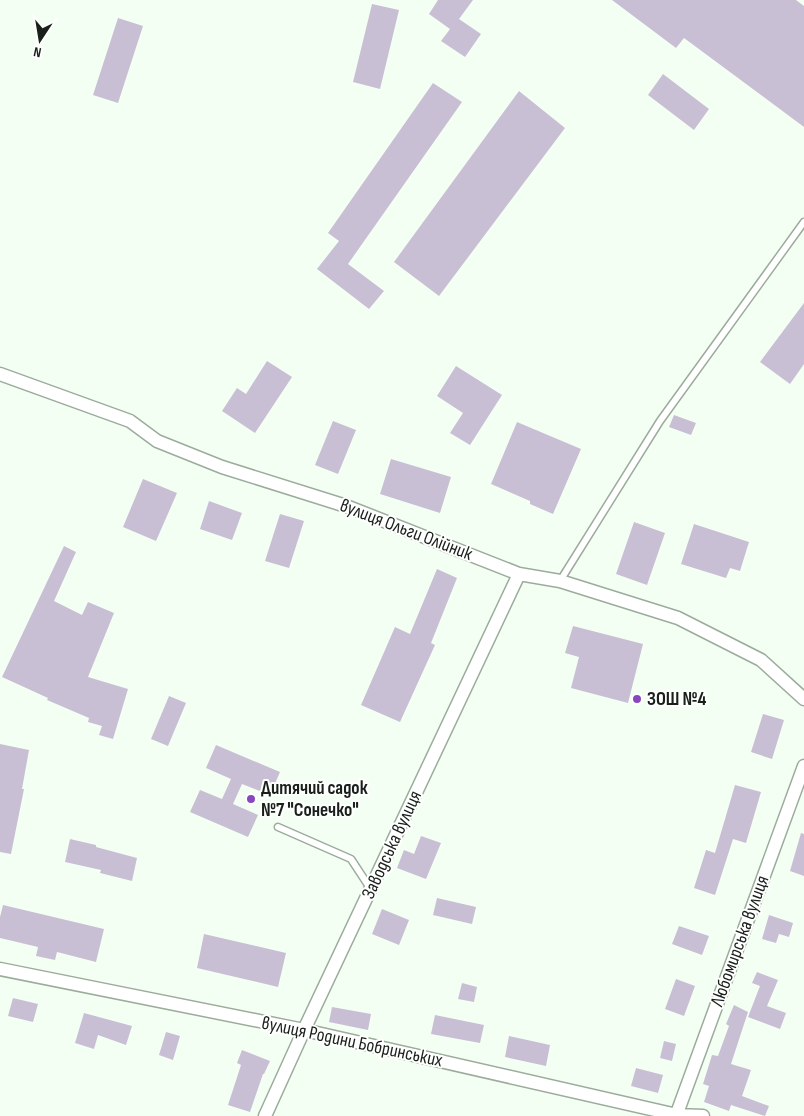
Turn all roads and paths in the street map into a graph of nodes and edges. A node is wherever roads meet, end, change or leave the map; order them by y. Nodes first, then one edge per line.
1 (804, 222) edge
2 (0, 374) edge
3 (519, 574) junction
4 (560, 581) junction
5 (804, 699) edge
6 (804, 766) edge
7 (278, 827) dead end
8 (370, 889) junction
9 (0, 969) edge
10 (304, 1030) junction
11 (677, 1115) edge
12 (265, 1116) edge
13 (703, 1116) edge

1 - 4 lane
2 - 3 street, вулиця Ольги Олійник
3 - 4 street, вулиця Ольги Олійник
3 - 8 street, Заводська вулиця
4 - 5 street, вулиця Ольги Олійник
6 - 11 street, Любомирська вулиця
7 - 8 lane
8 - 10 street, Заводська вулиця
9 - 10 street, вулиця Родини Бобринських
10 - 11 street, вулиця Родини Бобринських
10 - 12 street, Заводська вулиця
11 - 13 street, вулиця Родини Бобринських

